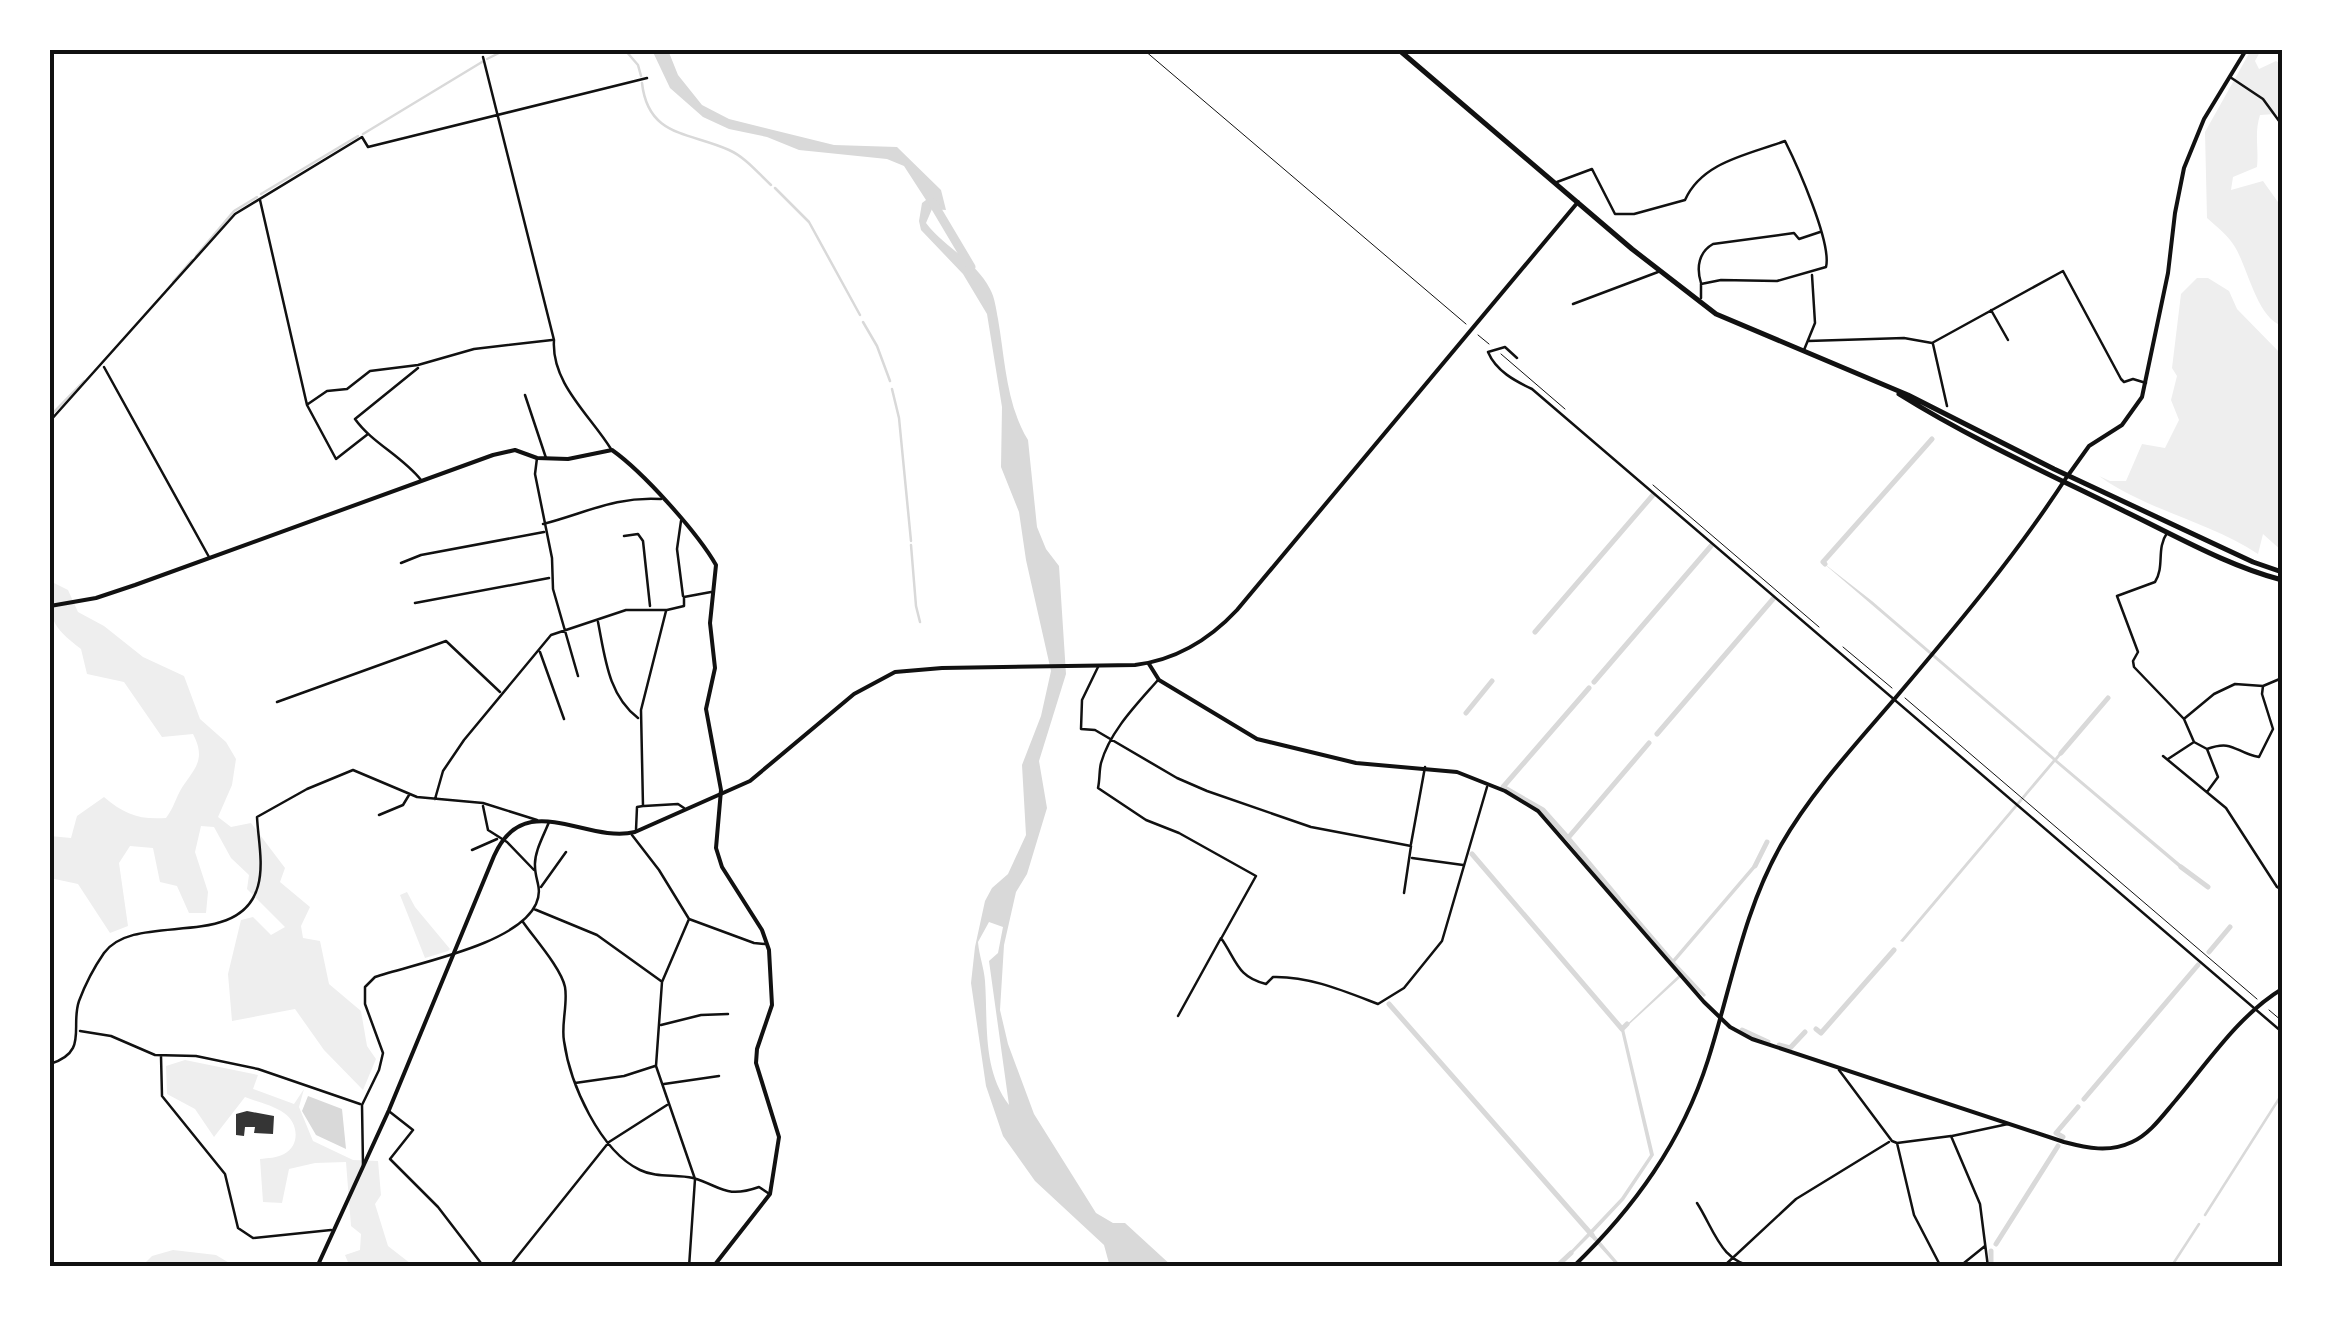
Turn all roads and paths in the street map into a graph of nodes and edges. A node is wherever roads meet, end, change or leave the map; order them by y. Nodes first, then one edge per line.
1 (1144, 50) edge
2 (1399, 50) edge
3 (2246, 50) edge
4 (483, 57) dead end
5 (2229, 76) junction
6 (647, 78) dead end
7 (499, 114) junction
8 (2282, 125) edge
9 (1555, 183) junction
10 (260, 198) junction
11 (1578, 202) junction
12 (1820, 232) junction
13 (1660, 272) junction
14 (1812, 272) junction
15 (1701, 284) junction
16 (1573, 304) dead end
17 (1700, 304) junction
18 (1990, 309) junction
19 (554, 340) junction
20 (1808, 340) junction
21 (2008, 340) dead end
22 (1932, 343) junction
23 (1494, 349) junction
24 (1803, 351) junction
25 (1517, 358) dead end
26 (103, 365) junction
27 (418, 365) junction
28 (2146, 383) junction
29 (1888, 387) junction
30 (525, 395) dead end
31 (307, 405) junction
32 (1947, 406) dead end
33 (1573, 416) dead end
34 (50, 420) edge
35 (368, 434) junction
36 (612, 450) junction
37 (537, 458) junction
38 (546, 460) junction
39 (1642, 475) dead end
40 (2068, 475) junction
41 (422, 481) junction
42 (2064, 482) junction
43 (662, 499) junction
44 (681, 520) junction
45 (543, 524) junction
46 (546, 532) junction
47 (2168, 532) junction
48 (624, 536) dead end
49 (210, 558) junction
50 (401, 563) dead end
51 (2282, 572) edge
52 (551, 578) junction
53 (2282, 580) edge
54 (712, 592) junction
55 (684, 598) junction
56 (416, 603) dead end
57 (50, 606) edge
58 (651, 608) junction
59 (667, 610) junction
60 (597, 620) junction
61 (566, 628) junction
62 (1824, 631) dead end
63 (1839, 644) dead end
64 (540, 650) junction
65 (1149, 664) junction
66 (1097, 666) junction
67 (578, 676) dead end
68 (2282, 678) edge
69 (1159, 680) junction
70 (2263, 686) junction
71 (501, 693) junction
72 (1897, 696) junction
73 (277, 702) dead end
74 (564, 719) dead end
75 (2184, 719) junction
76 (640, 720) junction
77 (1112, 740) junction
78 (2194, 742) junction
79 (2207, 749) junction
80 (2163, 756) dead end
81 (2167, 760) junction
82 (1426, 767) junction
83 (1488, 784) junction
84 (2206, 792) junction
85 (409, 794) junction
86 (720, 795) junction
87 (434, 800) junction
88 (483, 803) junction
89 (643, 806) junction
90 (685, 811) junction
91 (380, 815) dead end
92 (538, 820) junction
93 (550, 821) junction
94 (633, 833) junction
95 (500, 839) junction
96 (1411, 846) junction
97 (472, 850) dead end
98 (566, 852) dead end
99 (1410, 858) junction
100 (1465, 865) junction
101 (535, 872) junction
102 (540, 887) junction
103 (2282, 890) edge
104 (1404, 893) dead end
105 (534, 908) junction
106 (689, 919) junction
107 (522, 920) junction
108 (1221, 938) junction
109 (768, 944) junction
110 (454, 953) junction
111 (662, 982) junction
112 (2280, 990) edge
113 (2260, 1002) junction
114 (2255, 1009) junction
115 (728, 1014) dead end
116 (1178, 1016) dead end
117 (1720, 1018) junction
118 (2282, 1021) edge
119 (659, 1025) junction
120 (78, 1030) junction
121 (2282, 1032) edge
122 (161, 1056) junction
123 (50, 1064) edge
124 (656, 1066) junction
125 (1839, 1070) junction
126 (720, 1076) dead end
127 (575, 1083) junction
128 (662, 1084) junction
129 (668, 1104) junction
130 (362, 1105) junction
131 (389, 1110) junction
132 (2010, 1123) junction
133 (1951, 1136) junction
134 (609, 1142) junction
135 (1894, 1142) junction
136 (363, 1167) junction
137 (696, 1178) junction
138 (770, 1194) junction
139 (1697, 1203) dead end
140 (333, 1230) junction
141 (1986, 1245) junction
142 (1732, 1259) junction
143 (1724, 1266) edge
144 (318, 1267) edge
145 (484, 1267) edge
146 (509, 1267) edge
147 (689, 1267) edge
148 (713, 1267) edge
149 (1573, 1267) edge
150 (1757, 1267) edge
151 (1941, 1267) edge
152 (1958, 1267) edge
153 (1988, 1267) edge

1 - 23 path
2 - 9 highway
3 - 5 street
4 - 7 street
5 - 8 street
5 - 28 street
6 - 7 street
7 - 10 street
7 - 19 street
9 - 11 highway
9 - 12 street
10 - 26 street
10 - 31 street
11 - 13 highway
11 - 65 street
12 - 14 street
12 - 15 street
13 - 16 street
13 - 17 highway
14 - 15 street
14 - 20 street
15 - 17 street
17 - 24 highway
18 - 21 street
18 - 22 street
18 - 28 street
19 - 27 street
19 - 36 street
20 - 22 street
20 - 24 street
22 - 32 street
23 - 25 street
23 - 33 path
23 - 72 street
24 - 29 highway
26 - 34 street
26 - 49 street
27 - 31 street
27 - 35 street
28 - 40 street
29 - 40 highway
29 - 42 highway
30 - 38 street
31 - 35 street
35 - 41 street
36 - 38 street
36 - 43 street
37 - 38 street
37 - 41 street
37 - 45 street
39 - 62 path
40 - 42 street
40 - 51 highway
41 - 49 street
42 - 47 highway
42 - 72 street
43 - 44 street
43 - 45 street
44 - 54 street
44 - 55 street
45 - 46 street
46 - 50 street
46 - 52 street
47 - 53 highway
47 - 75 street
48 - 58 street
49 - 57 street
52 - 56 street
52 - 61 street
54 - 55 street
54 - 86 street
55 - 59 street
58 - 59 street
58 - 60 street
59 - 76 street
60 - 61 street
60 - 76 street
61 - 64 street
61 - 67 street
63 - 72 path
64 - 71 street
64 - 74 street
65 - 66 street
65 - 69 street
66 - 77 street
66 - 86 street
68 - 70 street
69 - 77 street
69 - 82 street
70 - 75 street
70 - 79 street
71 - 73 street
71 - 87 street
72 - 113 path
72 - 114 street
72 - 117 street
75 - 78 street
76 - 89 street
77 - 96 street
77 - 108 street
78 - 79 street
78 - 81 street
79 - 84 street
80 - 81 street
81 - 84 street
82 - 83 street
82 - 96 street
83 - 100 street
83 - 117 street
84 - 103 street
85 - 87 street
85 - 91 street
85 - 120 street
86 - 90 street
86 - 109 street
87 - 88 street
88 - 92 street
88 - 95 street
89 - 90 street
89 - 94 street
90 - 94 street
92 - 93 street
92 - 95 street
93 - 94 street
93 - 101 street
94 - 106 street
95 - 97 street
95 - 101 street
95 - 110 street
96 - 99 street
98 - 102 street
99 - 100 street
99 - 104 street
100 - 108 street
101 - 102 street
102 - 105 street
105 - 107 street
105 - 111 street
106 - 109 street
106 - 111 street
107 - 110 street
107 - 127 street
108 - 116 street
109 - 138 street
110 - 130 street
110 - 131 street
111 - 119 street
112 - 113 street
113 - 114 street
113 - 118 path
114 - 121 street
114 - 132 street
115 - 119 street
117 - 125 street
117 - 149 street
119 - 124 street
120 - 122 street
120 - 123 street
122 - 130 street
122 - 140 street
124 - 127 street
124 - 128 street
125 - 132 street
125 - 135 street
126 - 128 street
127 - 134 street
128 - 129 street
129 - 134 street
129 - 137 street
130 - 136 street
131 - 136 street
131 - 145 street
132 - 133 street
133 - 135 street
133 - 141 street
134 - 137 street
134 - 146 street
135 - 142 street
135 - 151 street
136 - 140 street
137 - 138 street
137 - 147 street
138 - 148 street
139 - 142 street
140 - 144 street
141 - 152 street
141 - 153 street
142 - 143 street
142 - 150 street

